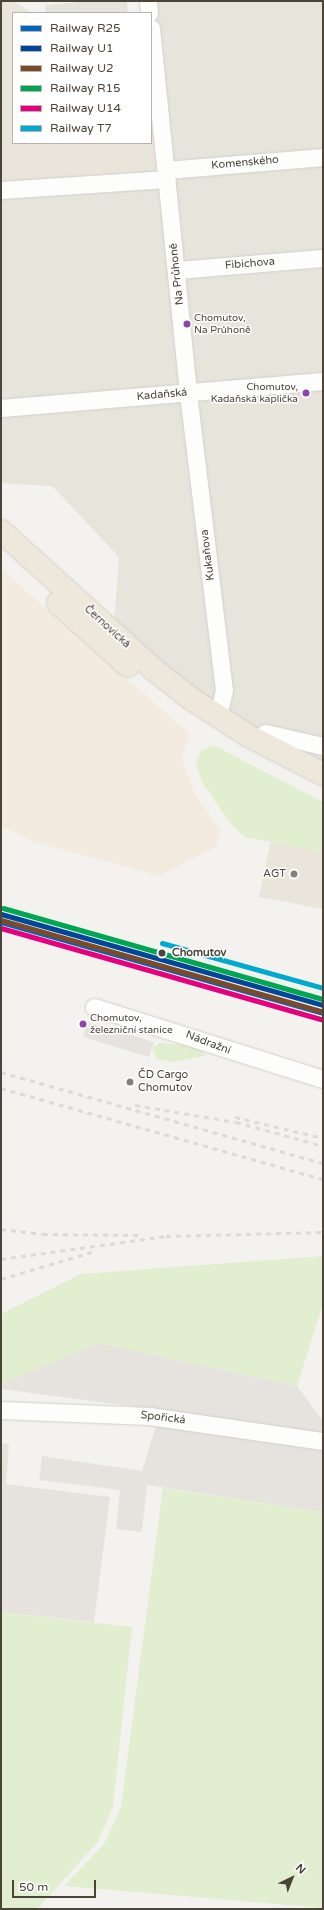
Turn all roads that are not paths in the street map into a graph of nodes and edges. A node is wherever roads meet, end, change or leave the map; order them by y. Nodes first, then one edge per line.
1 (148, 1) edge
2 (150, 12) edge
3 (152, 37) edge
4 (323, 157) edge
5 (167, 175) junction
6 (1, 190) edge
7 (323, 258) edge
8 (177, 270) junction
9 (323, 381) edge
10 (188, 393) junction
11 (1, 408) edge
12 (1, 531) edge
13 (1, 551) edge
14 (214, 722) junction
15 (265, 733) dead end
16 (323, 746) edge
17 (323, 774) edge
18 (323, 788) edge
19 (94, 1007) dead end
20 (323, 1079) edge
21 (1, 1410) edge
22 (323, 1441) edge

1 - 2 street
3 - 5 street, Na Průhoně
4 - 5 street, Komenského
5 - 6 street
5 - 8 street, Na Průhoně
7 - 8 street, Fibichova
8 - 10 street, Na Průhoně
9 - 10 street, Kadaňská
10 - 11 street, Kadaňská
10 - 14 street, Kukaňova
12 - 14 highway, Černovická
13 - 14 highway, Černovická
14 - 17 highway
14 - 18 highway
15 - 16 street
19 - 20 street, Nádražní
21 - 22 street, Spořická

